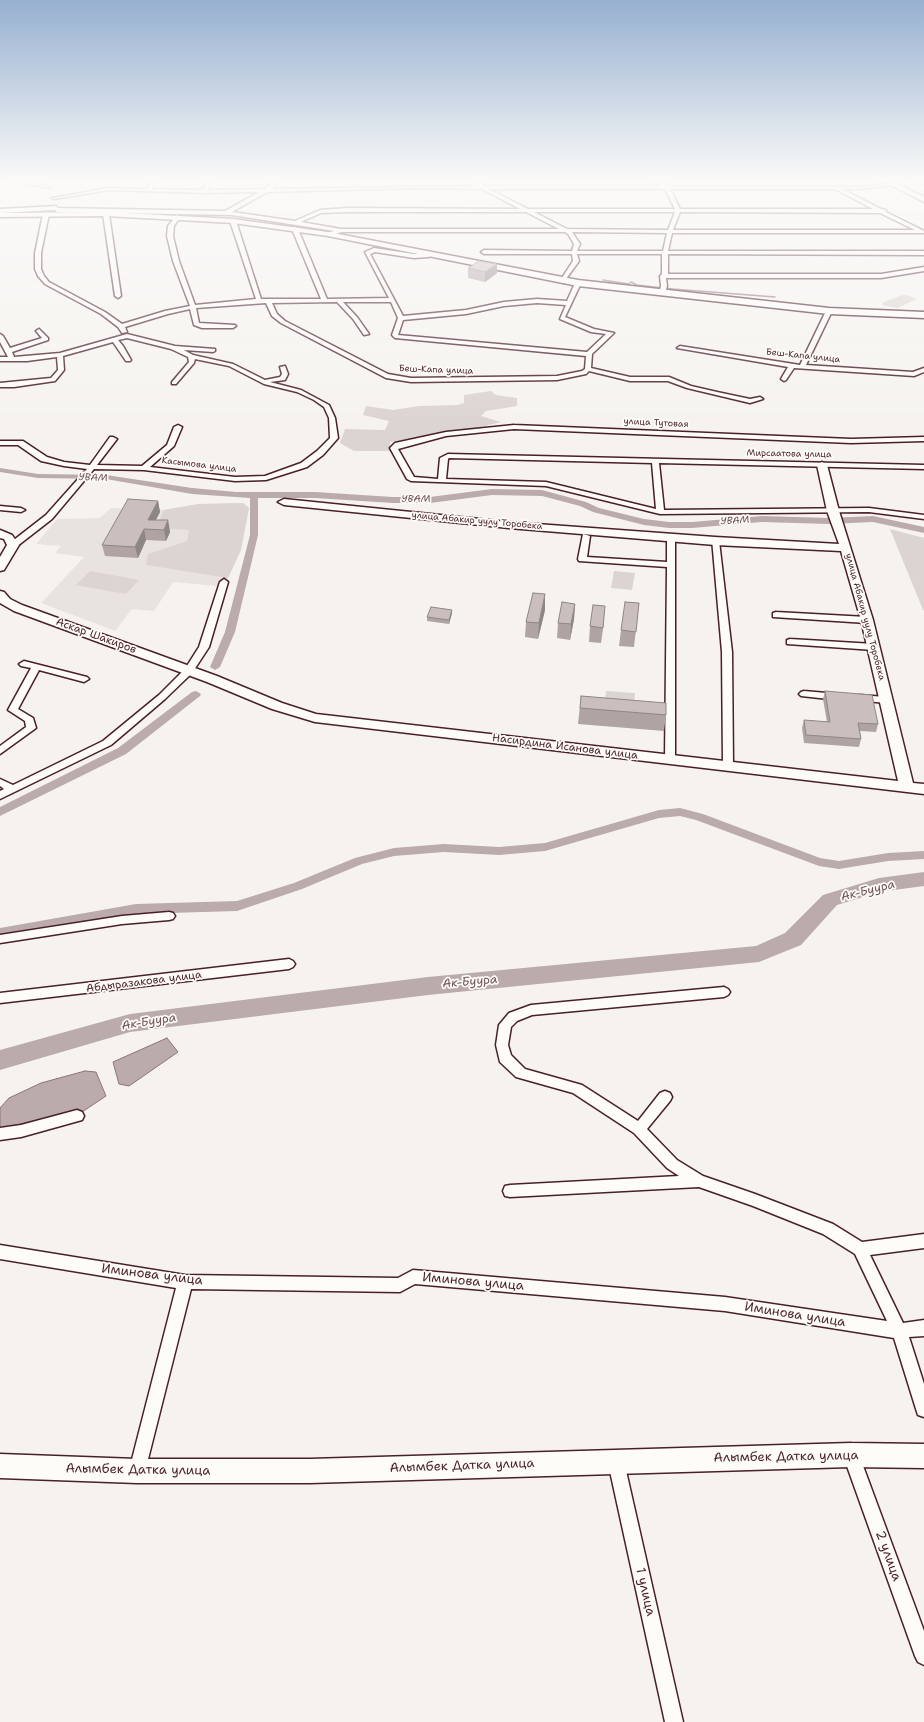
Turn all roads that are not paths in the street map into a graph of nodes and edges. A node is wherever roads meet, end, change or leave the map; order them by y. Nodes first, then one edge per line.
1 (38, 259) edge
2 (113, 259) edge
3 (176, 259) edge
4 (245, 259) edge
5 (309, 259) edge
6 (371, 259) edge
7 (455, 259) edge
8 (576, 259) edge
9 (665, 259) edge
10 (924, 269) edge
11 (663, 276) junction
12 (565, 278) junction
13 (578, 283) junction
14 (663, 290) junction
15 (118, 296) dead end
16 (393, 300) junction
17 (259, 301) junction
18 (268, 301) junction
19 (325, 301) junction
20 (339, 301) junction
21 (569, 303) junction
22 (193, 307) junction
23 (829, 312) junction
24 (924, 316) edge
25 (401, 318) junction
26 (121, 326) junction
27 (233, 326) dead end
28 (39, 331) dead end
29 (366, 334) dead end
30 (0, 336) edge
31 (127, 336) junction
32 (114, 340) junction
33 (173, 348) junction
34 (680, 348) dead end
35 (213, 350) dead end
36 (8, 351) junction
37 (589, 354) junction
38 (60, 355) junction
39 (191, 356) junction
40 (0, 360) edge
41 (12, 360) junction
42 (128, 360) dead end
43 (792, 366) junction
44 (802, 367) junction
45 (283, 368) dead end
46 (588, 369) junction
47 (924, 370) edge
48 (252, 377) junction
49 (784, 378) dead end
50 (174, 383) dead end
51 (0, 385) edge
52 (760, 399) dead end
53 (178, 427) dead end
54 (113, 438) dead end
55 (924, 439) edge
56 (0, 443) edge
57 (654, 460) junction
58 (822, 464) junction
59 (924, 467) edge
60 (144, 468) junction
61 (90, 469) junction
62 (442, 481) junction
63 (284, 502) dead end
64 (0, 508) edge
65 (21, 510) dead end
66 (660, 512) junction
67 (833, 512) junction
68 (924, 517) edge
69 (0, 534) edge
70 (586, 536) dead end
71 (671, 537) junction
72 (715, 541) junction
73 (13, 546) junction
74 (846, 548) junction
75 (672, 565) junction
76 (0, 567) edge
77 (224, 582) dead end
78 (0, 596) edge
79 (776, 615) dead end
80 (867, 620) junction
81 (790, 642) dead end
82 (874, 647) junction
83 (24, 664) dead end
84 (36, 667) junction
85 (192, 671) junction
86 (84, 679) dead end
87 (212, 679) joint
88 (804, 694) dead end
89 (886, 700) junction
90 (0, 751) edge
91 (670, 760) junction
92 (728, 766) junction
93 (0, 782) edge
94 (907, 787) junction
95 (13, 789) junction
96 (924, 789) edge
97 (0, 795) edge
98 (169, 916) dead end
99 (0, 939) edge
100 (289, 964) dead end
101 (724, 992) dead end
102 (0, 998) edge
103 (665, 1097) dead end
104 (76, 1116) dead end
105 (639, 1129) junction
106 (0, 1134) edge
107 (699, 1181) junction
108 (510, 1191) dead end
109 (924, 1241) edge
110 (860, 1249) junction
111 (0, 1252) edge
112 (185, 1282) junction
113 (924, 1328) edge
114 (899, 1331) junction
115 (924, 1408) edge
116 (851, 1455) junction
117 (924, 1456) edge
118 (616, 1462) junction
119 (0, 1466) edge
120 (137, 1471) junction
121 (924, 1656) edge
122 (674, 1722) edge

1 - 26 street
2 - 15 street
3 - 22 street
4 - 17 street
5 - 19 street
6 - 16 street
7 - 12 street
8 - 12 street
9 - 11 street
10 - 11 street
11 - 14 street
12 - 13 street
13 - 14 street
13 - 21 street
14 - 23 street
16 - 20 street
16 - 25 street
17 - 18 street
17 - 22 street
18 - 19 street
18 - 46 street, Беш-Капа улица
19 - 20 street
20 - 29 street
21 - 25 street
21 - 37 street
22 - 26 street
22 - 27 street
23 - 24 street
23 - 44 street
25 - 37 street
26 - 31 street
28 - 36 street
30 - 36 street
31 - 32 street
31 - 33 street, Касымова улица
32 - 38 street
32 - 42 street
33 - 35 street
33 - 39 street, Касымова улица
34 - 43 street, Беш-Капа улица
36 - 41 street
37 - 46 street
38 - 41 street
38 - 51 street
39 - 48 street, Касымова улица
39 - 50 street
40 - 41 street
43 - 44 street, Беш-Капа улица
43 - 49 street
44 - 47 street, Беш-Капа улица
45 - 48 street
46 - 52 street
48 - 60 street, Касымова улица
53 - 60 street
54 - 61 street
55 - 62 street, улица Тутовая
56 - 61 street, Касымова улица
57 - 58 street, Мирсаатова улица
57 - 62 street, Мирсаатова улица
57 - 66 street
58 - 59 street, Мирсаатова улица
58 - 67 street
60 - 61 street, Касымова улица
61 - 73 street
62 - 66 street
63 - 71 street, улица Абакир уулу Торобека
64 - 65 street
66 - 67 street
67 - 68 street
67 - 74 street
69 - 73 street
70 - 75 street
71 - 72 street, улица Абакир уулу Торобека
71 - 75 street
72 - 74 street, улица Абакир уулу Торобека
72 - 92 street
73 - 76 street
74 - 80 street, улица Абакир уулу Торобека
75 - 91 street
77 - 85 street
78 - 85 street, Аскар Шакиров
79 - 80 street
80 - 82 street, улица Абакир уулу Торобека
81 - 82 street
82 - 89 street, улица Абакир уулу Торобека
83 - 84 street
84 - 86 street
84 - 90 street
85 - 87 street, Аскар Шакиров
85 - 95 street
87 - 91 street, Насирдина Исанова улица
88 - 89 street
89 - 94 street, улица Абакир уулу Торобека
91 - 92 street, Насирдина Исанова улица
92 - 94 street, Насирдина Исанова улица
93 - 95 street
94 - 96 street, Насирдина Исанова улица
95 - 97 street
98 - 99 street
100 - 102 street, Абдыразакова улица
101 - 105 street
103 - 105 street
104 - 106 street
105 - 107 street
107 - 108 street
107 - 110 street
109 - 110 street
110 - 114 street
111 - 112 street, Иминова улица
112 - 114 street, Иминова улица
112 - 120 street
113 - 114 street, Иминова улица
114 - 115 street
116 - 117 street, Алымбек Датка улица
116 - 118 street, Алымбек Датка улица
116 - 121 street, 2 улица
118 - 120 street, Алымбек Датка улица
118 - 122 street, 1 улица
119 - 120 street, Алымбек Датка улица

